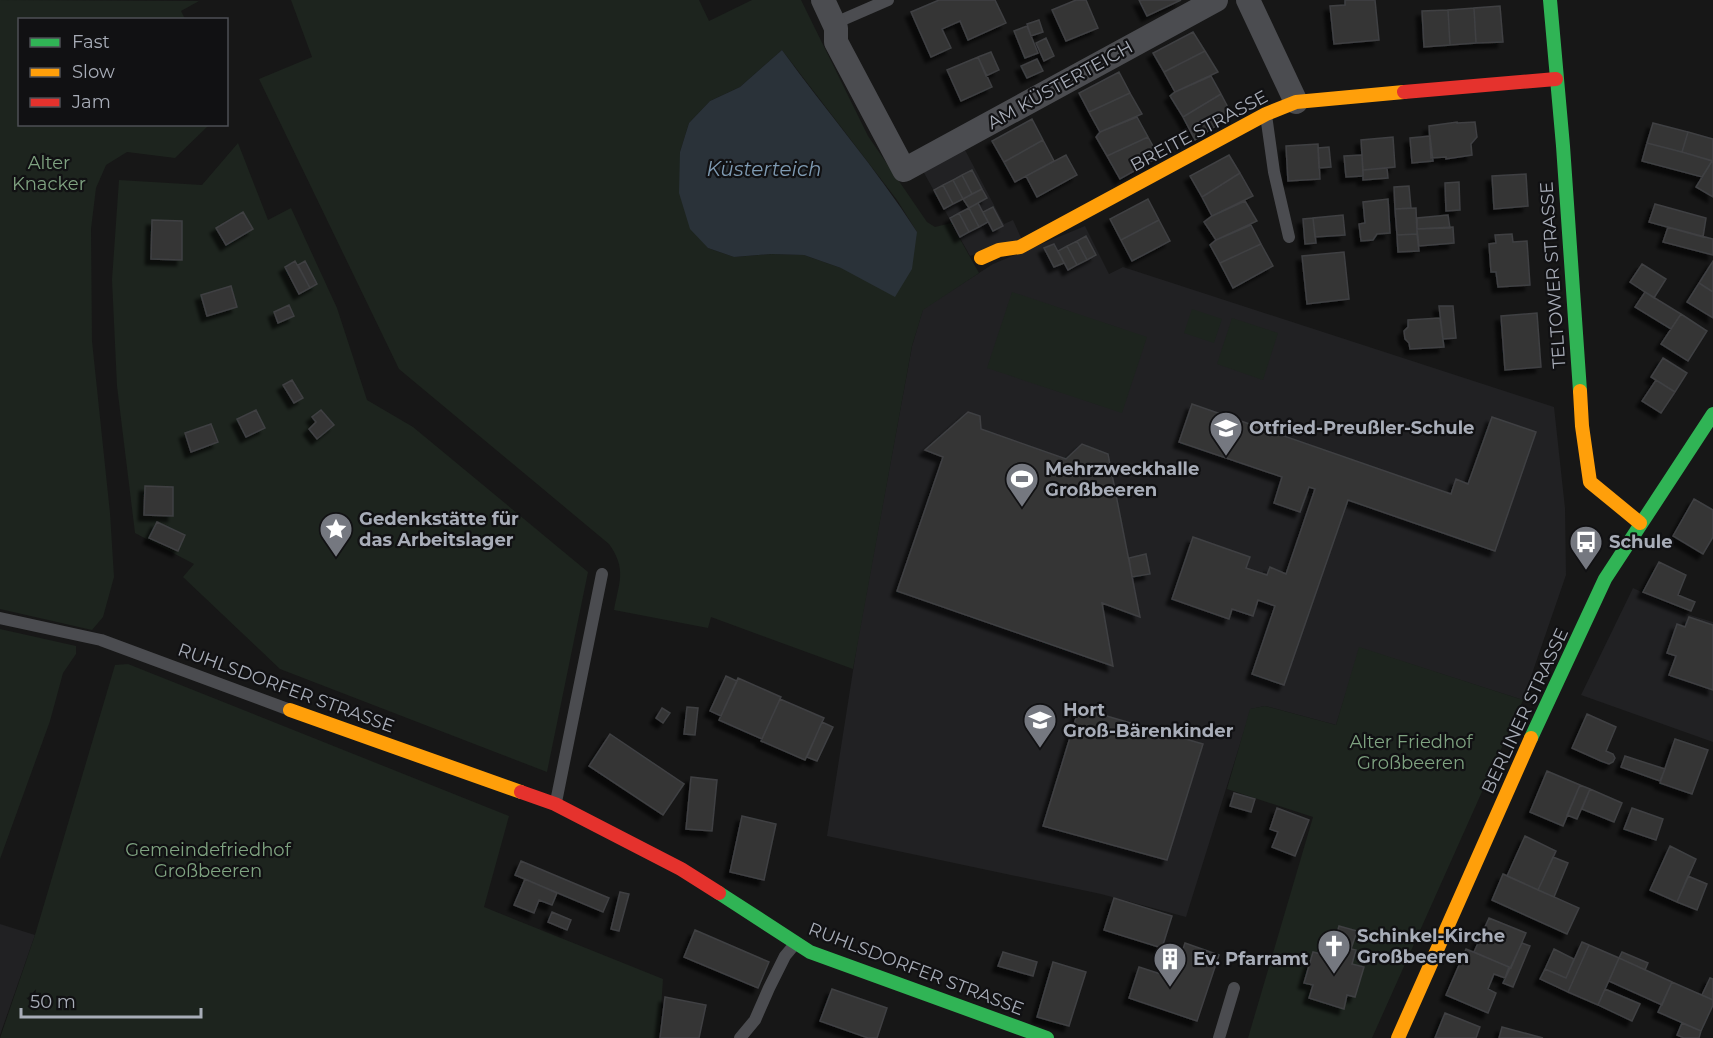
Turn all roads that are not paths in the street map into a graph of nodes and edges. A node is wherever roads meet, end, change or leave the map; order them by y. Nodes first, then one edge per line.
1 (823, 0) edge
2 (888, 0) edge
3 (1216, 0) edge
4 (1248, 0) edge
5 (1550, 0) edge
6 (836, 28) junction
7 (1557, 79) junction
8 (1296, 102) junction
9 (1266, 114) junction
10 (1289, 237) dead end
11 (981, 258) dead end
12 (1713, 414) edge
13 (1640, 523) junction
14 (602, 574) dead end
15 (0, 618) edge
16 (290, 710) joint
17 (555, 804) junction
18 (795, 943) junction
19 (1234, 988) dead end
20 (740, 1038) edge
21 (1047, 1038) edge
22 (1219, 1038) edge
23 (1398, 1038) edge

1 - 6 street
2 - 6 lane
3 - 6 street, AM KÜSTERTEICH
4 - 8 street
5 - 7 street, TELTOWER STRASSE
7 - 8 street, BREITE STRASSE
7 - 13 street, TELTOWER STRASSE
8 - 9 street, BREITE STRASSE
9 - 10 lane
9 - 11 street, BREITE STRASSE
12 - 13 street, BERLINER STRASSE
13 - 23 street, BERLINER STRASSE
14 - 17 lane
15 - 16 lane, RUHLSDORFER STRASSE
16 - 17 street, RUHLSDORFER STRASSE
17 - 18 street, RUHLSDORFER STRASSE
18 - 20 lane
18 - 21 street, RUHLSDORFER STRASSE
19 - 22 lane

